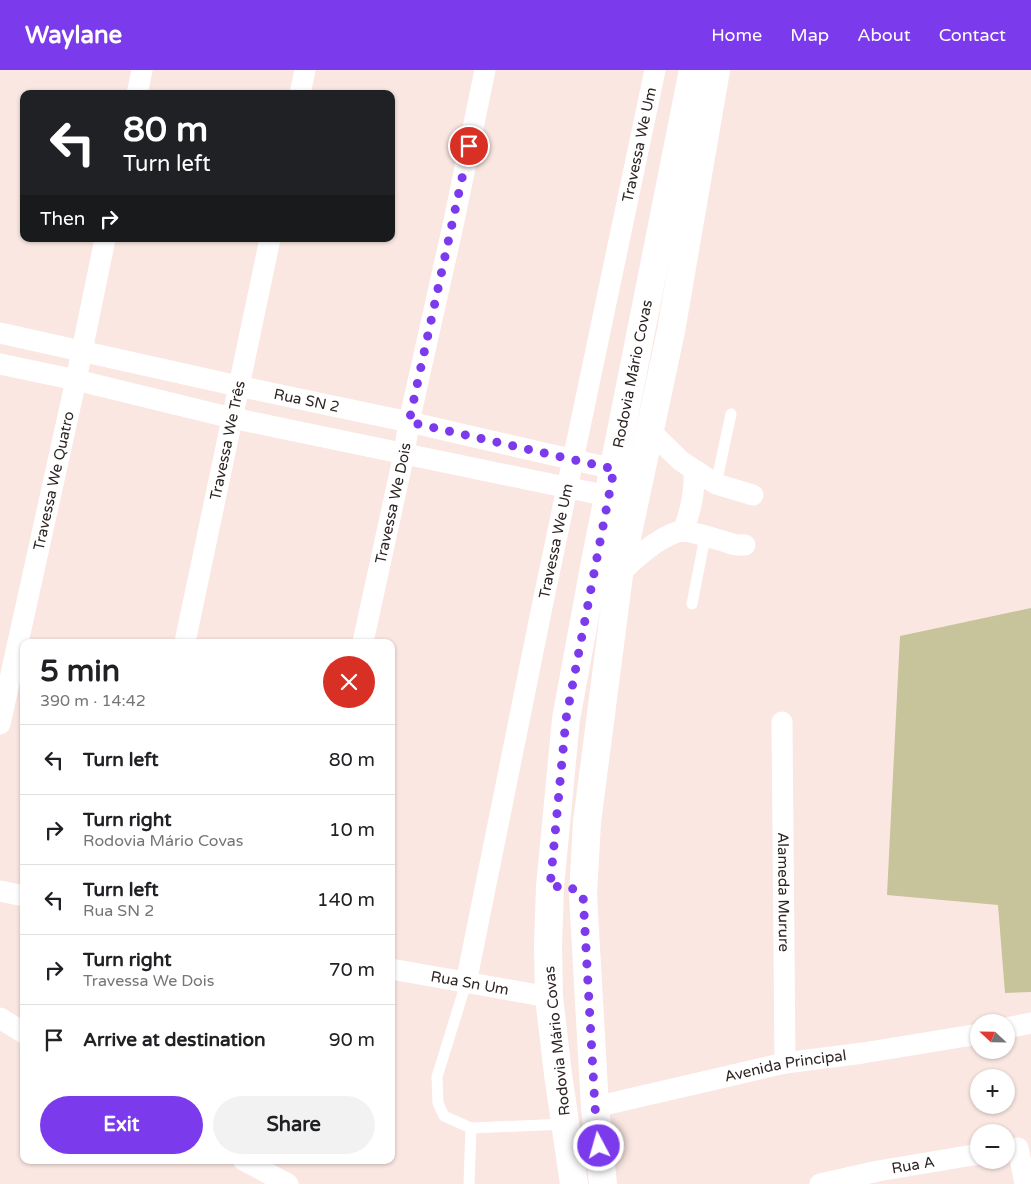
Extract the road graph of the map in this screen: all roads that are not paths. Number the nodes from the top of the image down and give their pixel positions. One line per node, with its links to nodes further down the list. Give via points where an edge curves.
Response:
1 (142, 70): 7 (street)
2 (305, 70): 8 (street)
3 (484, 70): 18 (street, Travessa We Dois)
4 (655, 70): 21 (street, Travessa We Um)
5 (693, 70): 22 (main road, Rodovia Mário Covas)
6 (716, 70): 19 (main road, Rodovia Mário Covas, via 671,330)
7 (138, 90)
8 (301, 90)
9 (104, 242): 12 (street, Travessa We Quatro)
10 (269, 242): 15 (street, Travessa We Três)
11 (0, 333): 12 (street, Rua SN 2)
12 (81, 350): 14 (street, Travessa We Quatro); 15 (street, Rua SN 2)
13 (0, 364): 14 (street)
14 (76, 380): 17 (street); 36 (street, Travessa We Quatro)
15 (238, 386): 17 (street, Travessa We Três); 18 (street, Rua SN 2)
16 (731, 414): 24 (lane)
17 (232, 418): 20 (street); 33 (street, Travessa We Três)
18 (409, 422): 20 (street, Travessa We Dois); 21 (street, Rua SN 2)
19 (649, 430): 23 (street); 31 (main road, Rodovia Mário Covas)
20 (404, 454): 25 (street); 34 (street, Travessa We Dois)
21 (573, 461): 22 (street, Rua SN 2); 25 (street, Travessa We Um)
22 (614, 469): 27 (main road, Rodovia Mário Covas)
23 (694, 470): 24 (street); 28 (street, via 692,502)
24 (716, 484): 26 (street)
25 (568, 488): 27 (street); 42 (street, Travessa We Um)
26 (753, 495)
27 (608, 496): 37 (main road, Rodovia Mário Covas, via 566,719)
28 (683, 531): 29 (street); 31 (street, via 644,551)
29 (705, 537): 30 (street); 32 (lane)
30 (745, 545)
31 (619, 575): 40 (main road, Rodovia Mário Covas, via 587,822)
32 (692, 604)
33 (186, 639)
34 (364, 639)
35 (782, 722): 49 (street, Alameda Murure)
36 (0, 724)
37 (550, 887): 40 (main road, via 568,886); 43 (main road, Rodovia Mário Covas)
38 (0, 890): 39 (street)
39 (20, 895)
40 (583, 895): 50 (main road, Rodovia Mário Covas)
41 (395, 970): 42 (street, Rua Sn Um)
42 (466, 983): 43 (street, Rua Sn Um); 52 (lane, via 437,1077 438,1103 444,1116)
43 (549, 997): 51 (main road, Rodovia Mário Covas)
44 (0, 1018): 47 (street)
45 (1031, 1023): 46 (street)
46 (1015, 1026)
47 (20, 1030)
48 (970, 1035): 49 (street, Avenida Principal)
49 (785, 1063): 50 (street, Avenida Principal)
50 (595, 1107): 59 (main road, Rodovia Mário Covas)
51 (566, 1124): 52 (lane); 58 (main road, Rodovia Mário Covas)
52 (471, 1128): 57 (lane)
53 (1018, 1148): 61 (street)
54 (970, 1156): 60 (street, Rua A)
55 (250, 1164): 56 (street)
56 (288, 1184)
57 (469, 1184)
58 (574, 1184)
59 (603, 1184)
60 (820, 1184)
61 (1025, 1184)

